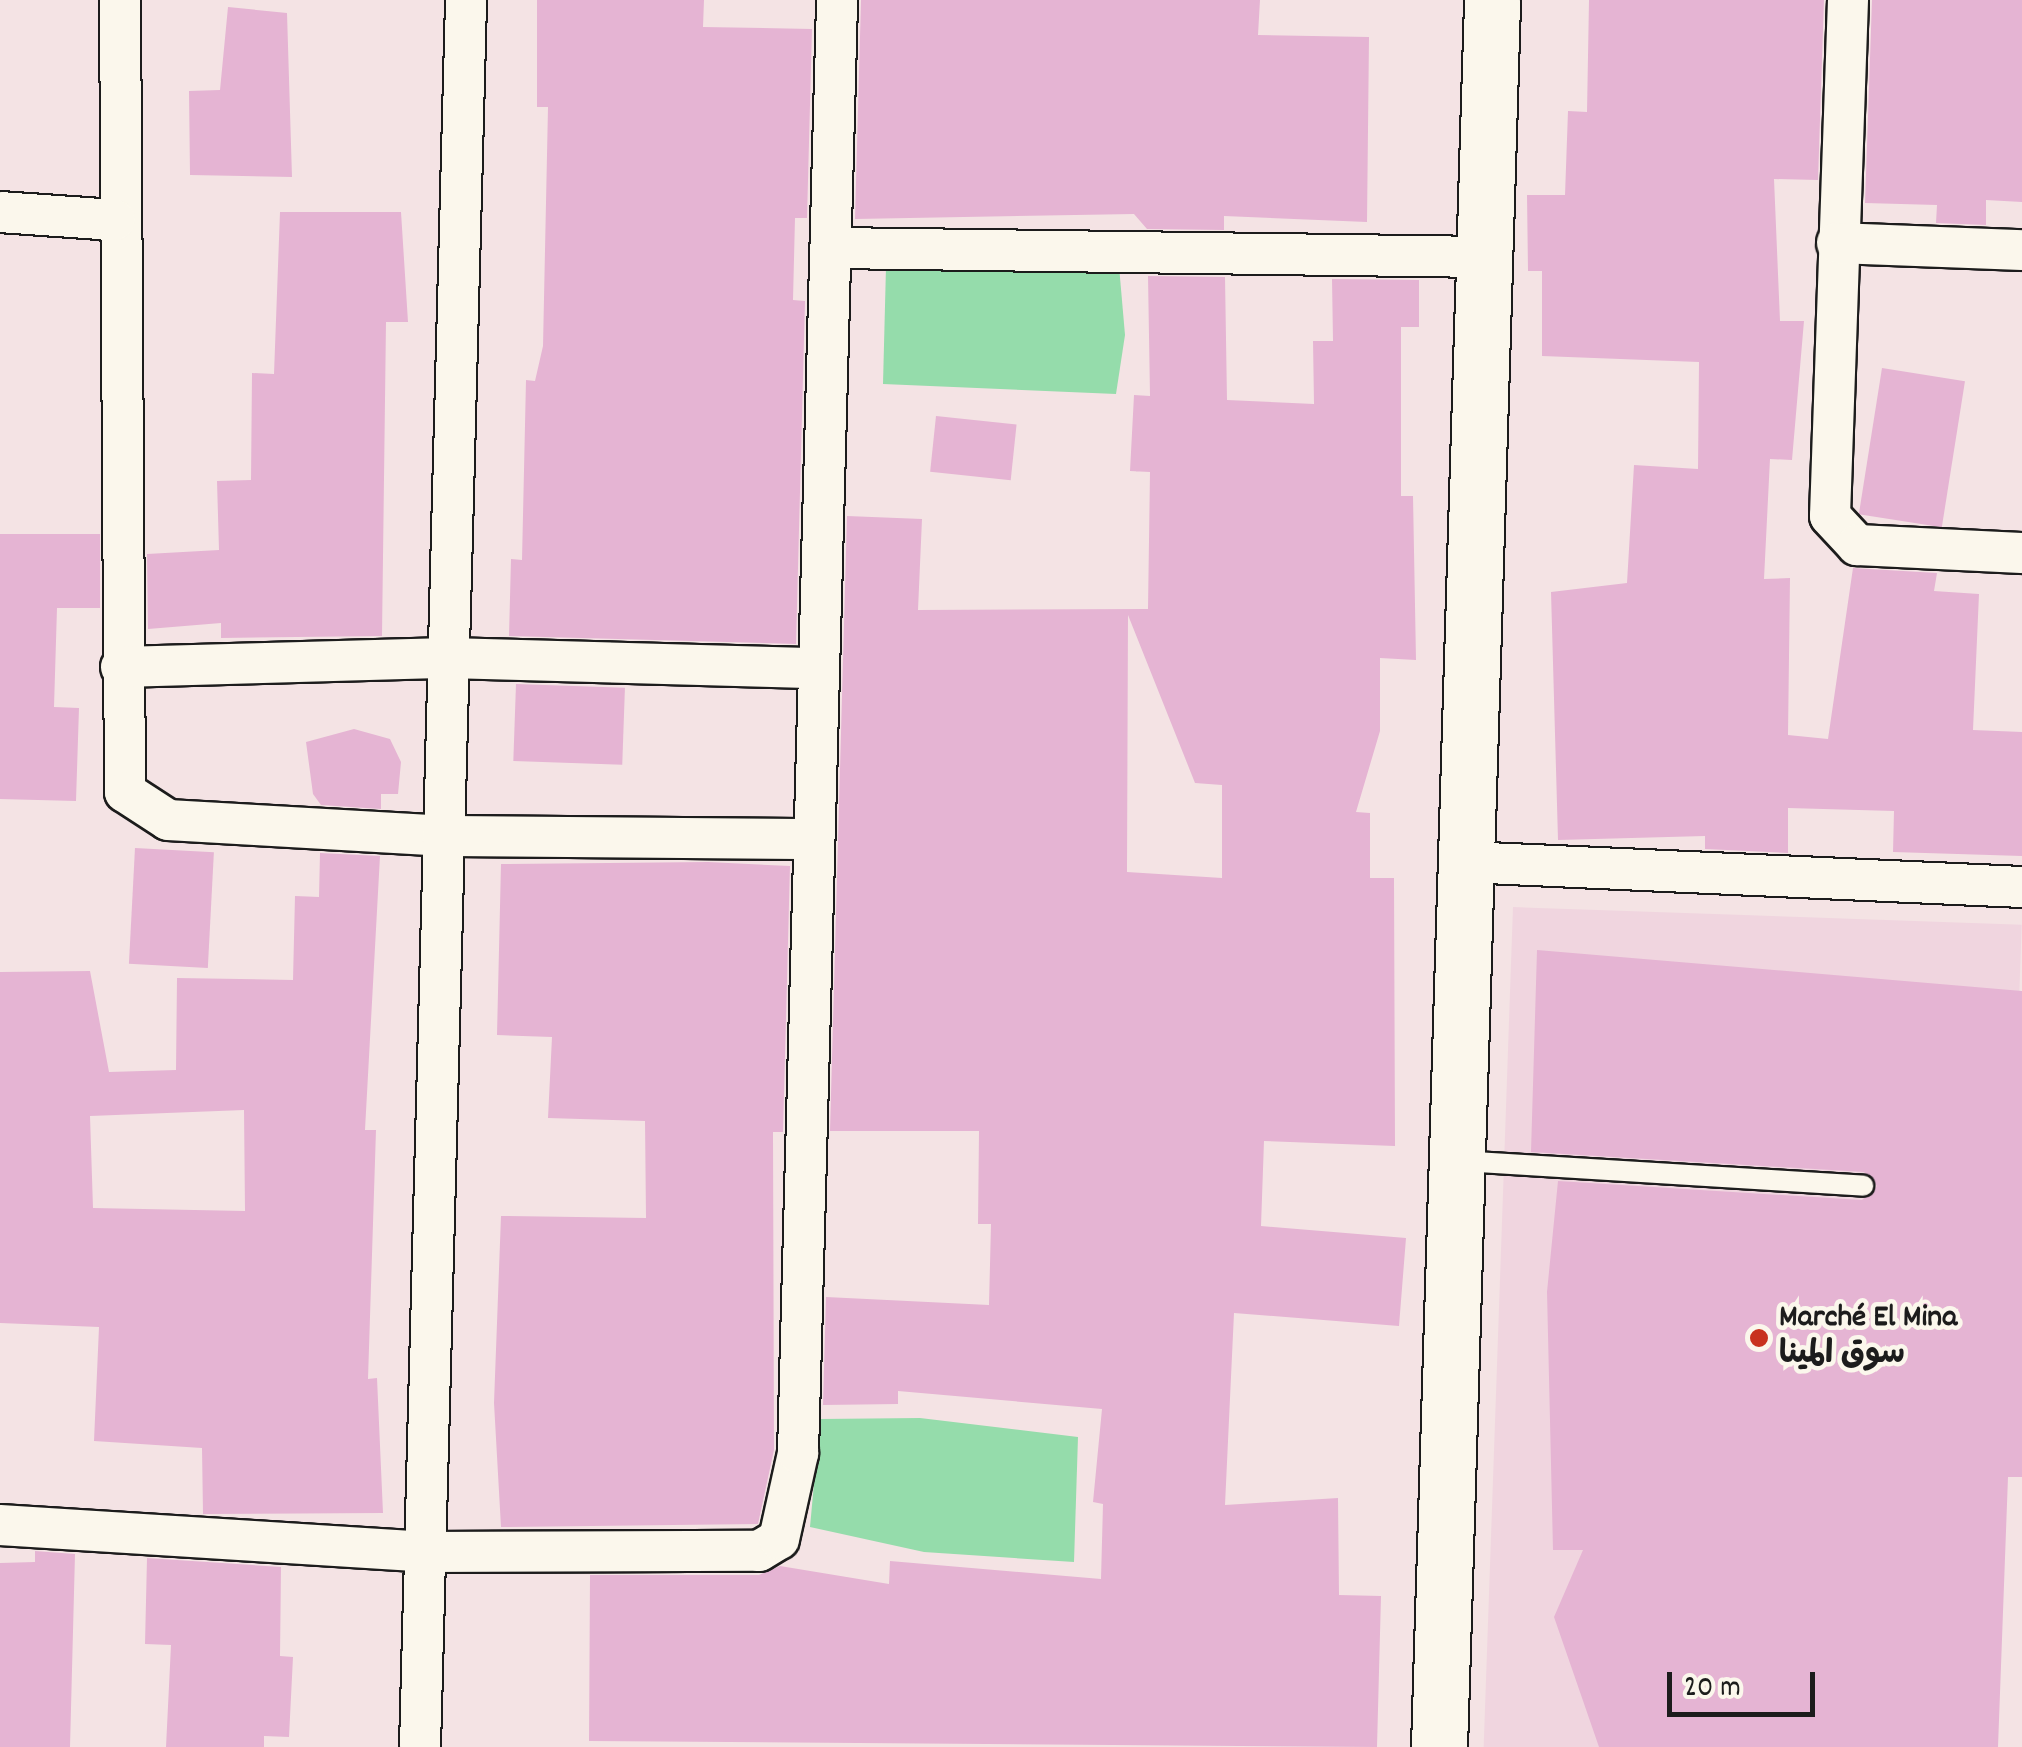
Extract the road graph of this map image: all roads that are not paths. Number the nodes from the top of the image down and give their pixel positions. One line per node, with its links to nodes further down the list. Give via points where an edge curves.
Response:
1 (120, 0): 7 (street)
2 (466, 0): 13 (street)
3 (836, 0): 9 (street)
4 (1492, 0): 11 (street)
5 (1848, 0): 8 (street)
6 (0, 212): 7 (street)
7 (115, 220): 14 (street)
8 (1837, 243): 10 (street); 12 (street, via 1835,532 1858,545)
9 (834, 248): 11 (street); 15 (street)
10 (2022, 250)
11 (1484, 257): 18 (street)
12 (2022, 554)
13 (448, 658): 14 (street); 15 (street); 16 (street)
14 (121, 667): 16 (street, via 125,792 140,809 168,820)
15 (818, 668): 17 (street)
16 (443, 836): 17 (street); 23 (street)
17 (808, 839): 23 (street, via 798,1453 779,1539 758,1551)
18 (1466, 862): 19 (street); 20 (street)
19 (2022, 887)
20 (1457, 1161): 21 (lane); 25 (street)
21 (1862, 1186)
22 (0, 1525): 23 (street)
23 (427, 1552): 24 (street)
24 (420, 1747)
25 (1439, 1747)

